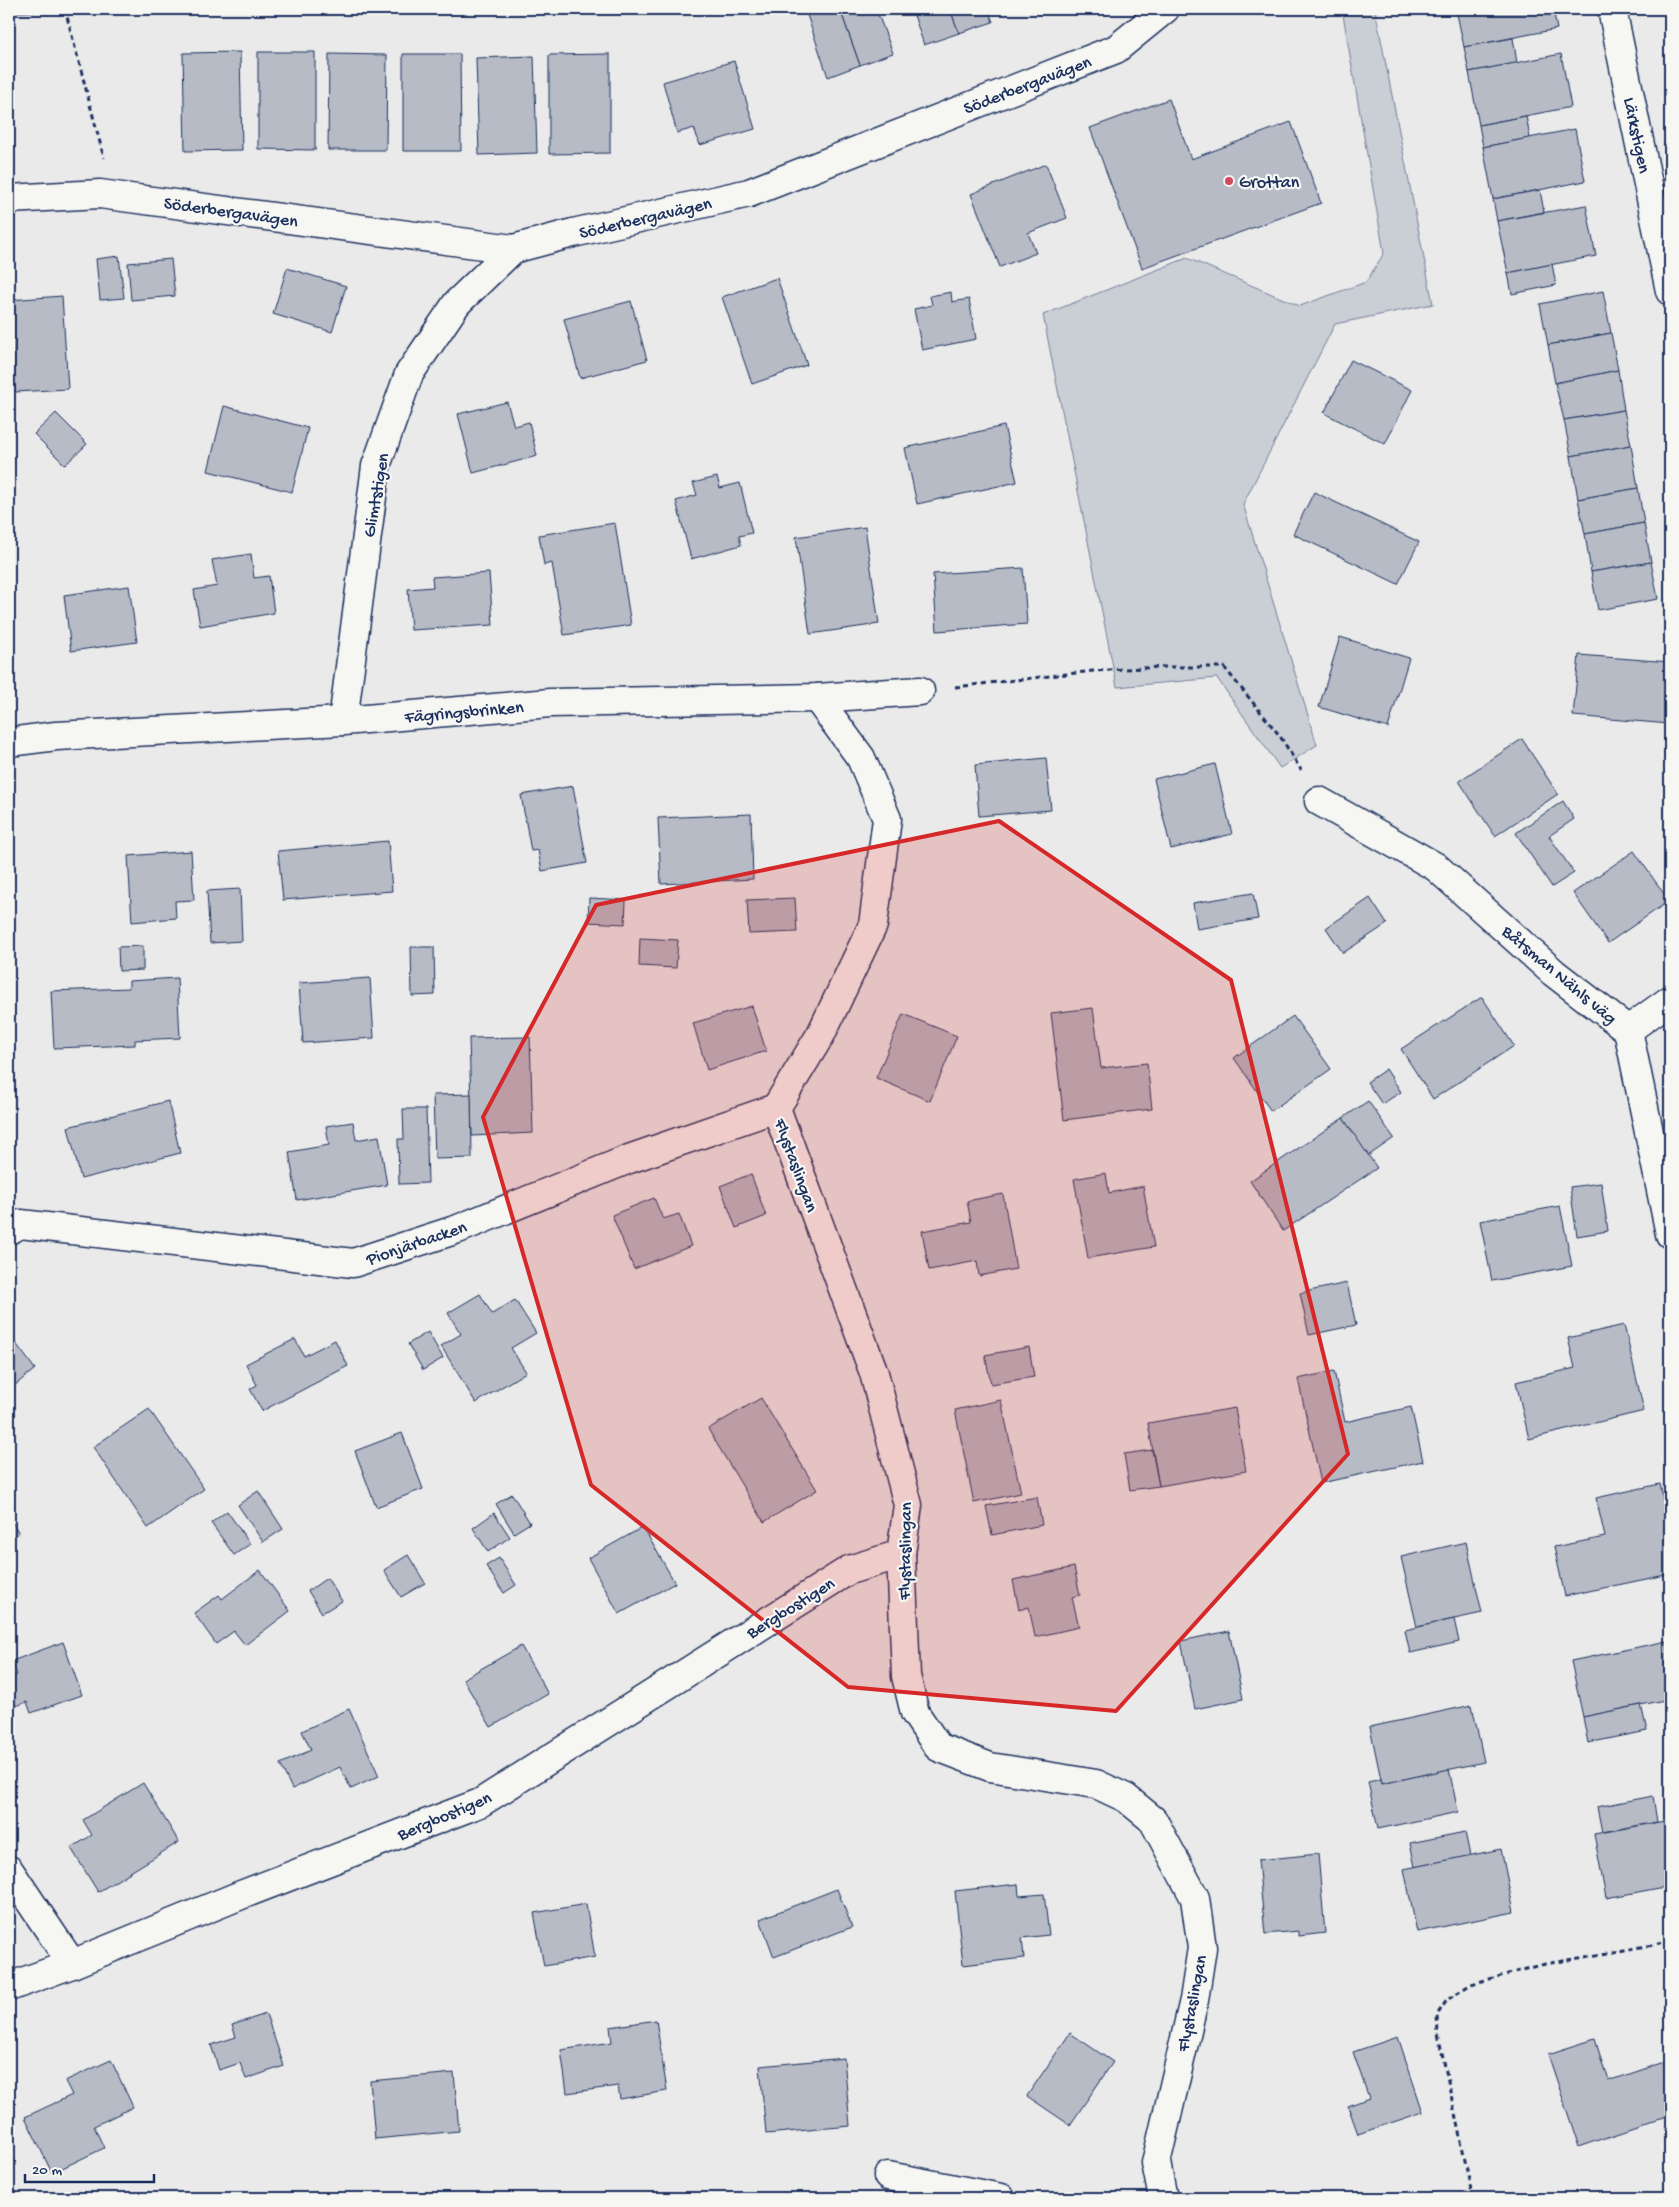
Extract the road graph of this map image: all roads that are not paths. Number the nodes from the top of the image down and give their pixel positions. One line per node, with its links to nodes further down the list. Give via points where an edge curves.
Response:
1 (1165, 9): 4 (street, Söderbergavägen, via 1116,49 749,193)
2 (1612, 9): 5 (street, Lärkstigen)
3 (9, 200): 4 (street, Söderbergavägen, via 100,194)
4 (513, 249): 8 (street, Glimtstigen, via 457,303 409,374 376,466)
5 (1670, 291)
6 (920, 691): 7 (street, Fägringsbrinken)
7 (817, 698): 8 (street, Fägringsbrinken, via 550,703); 13 (street, Flystaslingan, via 861,758 887,819 873,925 821,1034)
8 (343, 722): 9 (street, Fägringsbrinken, via 56,736)
9 (9, 742)
10 (1319, 801): 12 (street, Båtsman Nähls väg, via 1436,867 1554,973)
11 (1670, 1000): 12 (street)
12 (1628, 1030): 15 (street, Båtsman Nähls väg)
13 (776, 1108): 14 (street, Pionjärbacken, via 629,1158 458,1229 353,1263 21,1224); 16 (street, Flystaslingan, via 874,1373 908,1505)
14 (9, 1230)
15 (1670, 1234)
16 (901, 1554): 18 (street, Bergbostigen, via 849,1570 480,1803); 22 (street, Flystaslingan, via 906,1676 915,1713 938,1747 990,1766 1096,1784 1126,1798 1153,1820 1195,1898 1202,1948 1194,2000 1156,2163)
17 (9, 1870): 18 (street)
18 (72, 1964): 19 (street, Bergbostigen)
19 (9, 1988)
20 (888, 2176): 21 (street)
21 (1002, 2198)
22 (1163, 2198)

